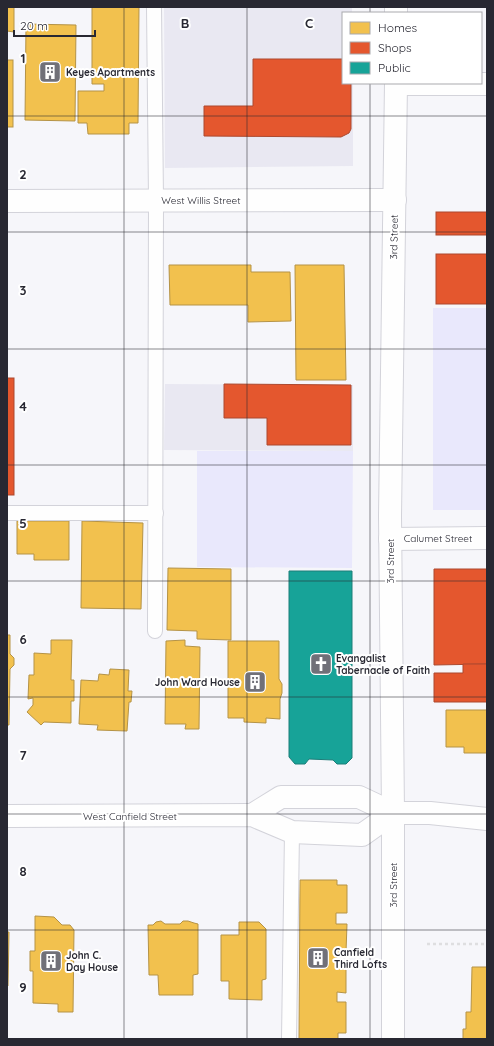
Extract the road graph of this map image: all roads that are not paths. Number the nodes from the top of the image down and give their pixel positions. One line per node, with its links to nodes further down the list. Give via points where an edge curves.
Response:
1 (154, 7): 3 (lane)
2 (396, 84): 4 (street, 3rd Street)
3 (156, 200): 4 (street, West Willis Street); 5 (street, West Willis Street); 7 (lane)
4 (395, 200): 9 (street, 3rd Street)
5 (7, 201)
6 (7, 513): 7 (lane)
7 (156, 513): 10 (lane)
8 (487, 538): 9 (street, Calumet Street)
9 (390, 539): 11 (street, 3rd Street)
10 (155, 631)
11 (393, 812): 12 (street, via 359,797 281,797); 14 (street); 15 (street, West Canfield Street, via 362,835); 17 (street, 3rd Street)
12 (252, 815): 13 (street, West Canfield Street); 15 (street, West Canfield Street)
13 (7, 816)
14 (487, 818)
15 (292, 832): 16 (lane)
16 (289, 1039)
17 (393, 1039)

